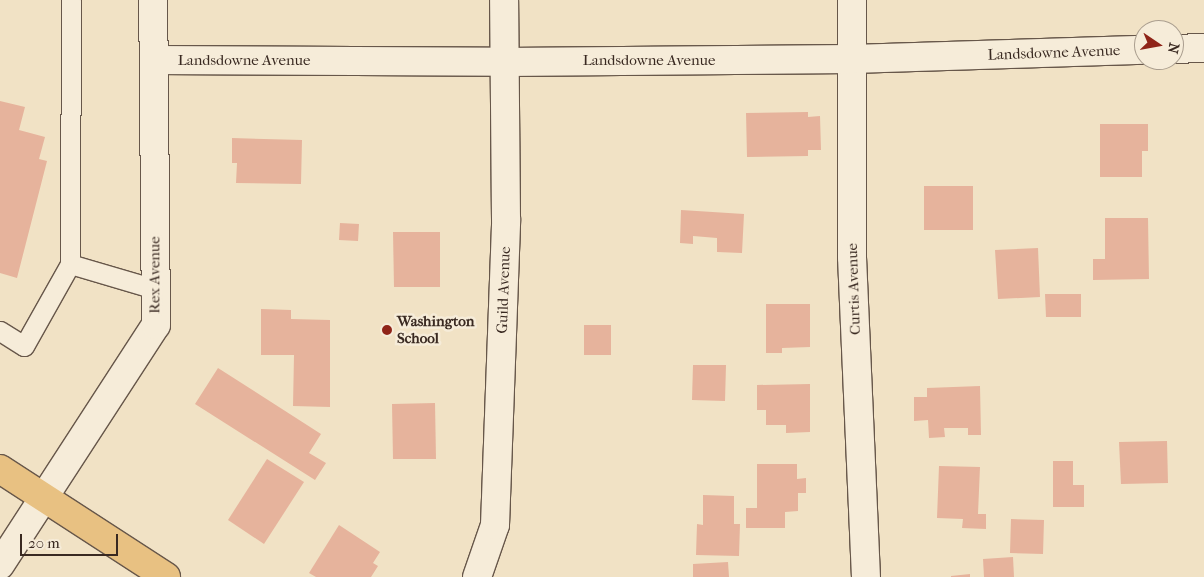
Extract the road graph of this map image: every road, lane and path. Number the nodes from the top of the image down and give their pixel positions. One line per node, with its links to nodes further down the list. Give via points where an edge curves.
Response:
1 (71, 0): 11 (lane)
2 (153, 0): 9 (street, Rex Avenue)
3 (504, 0): 10 (street, Guild Avenue)
4 (852, 0): 8 (street, Curtis Avenue)
5 (1204, 48): 6 (street)
6 (1184, 49)
7 (1134, 50): 8 (street, Landsdowne Avenue)
8 (852, 59): 10 (street, Landsdowne Avenue); 19 (street, Curtis Avenue, via 852,257)
9 (154, 60): 10 (street, Landsdowne Avenue); 12 (street, Rex Avenue)
10 (505, 62): 18 (street, Guild Avenue, via 506,219 495,525)
11 (70, 264): 12 (lane); 13 (lane, via 24,346)
12 (155, 290): 15 (street, Rex Avenue, via 156,325)
13 (0, 331)
14 (0, 469): 15 (main road)
15 (43, 498): 16 (street, Rex Avenue); 17 (main road)
16 (0, 565)
17 (166, 577)
18 (477, 577)
19 (866, 577)

